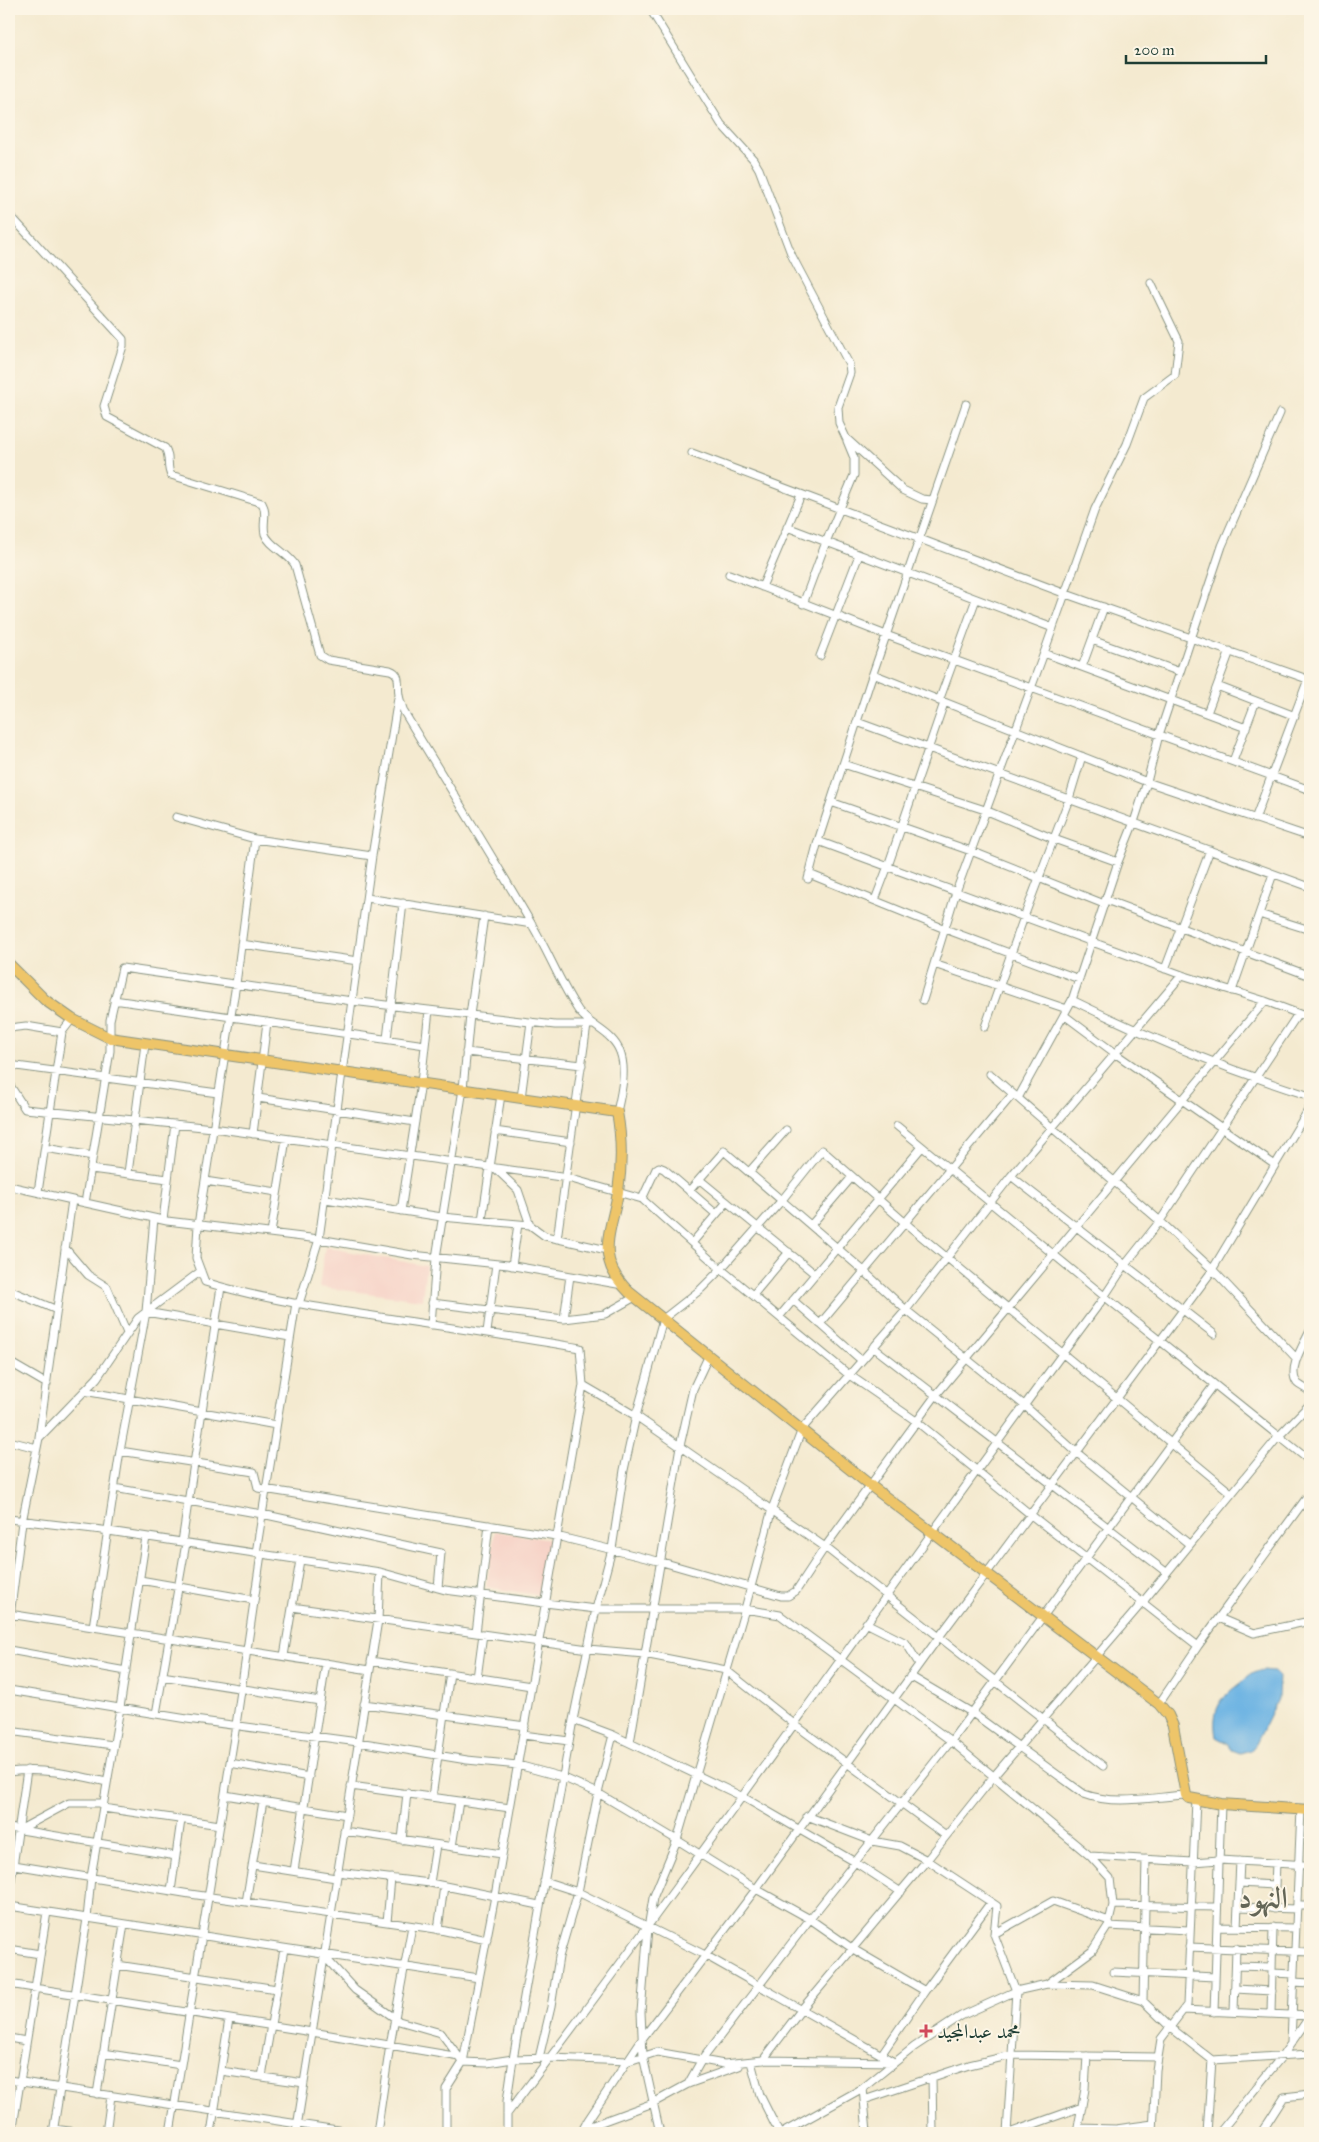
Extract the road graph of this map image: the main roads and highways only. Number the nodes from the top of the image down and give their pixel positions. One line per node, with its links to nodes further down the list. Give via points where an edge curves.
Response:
1 (9, 964): 2 (highway, via 45,1000 72,1019 110,1038 617,1112 622,1150 608,1250 611,1268 622,1285 871,1486 1159,1704 1173,1726 1186,1795 1221,1804)
2 (1305, 1810)

